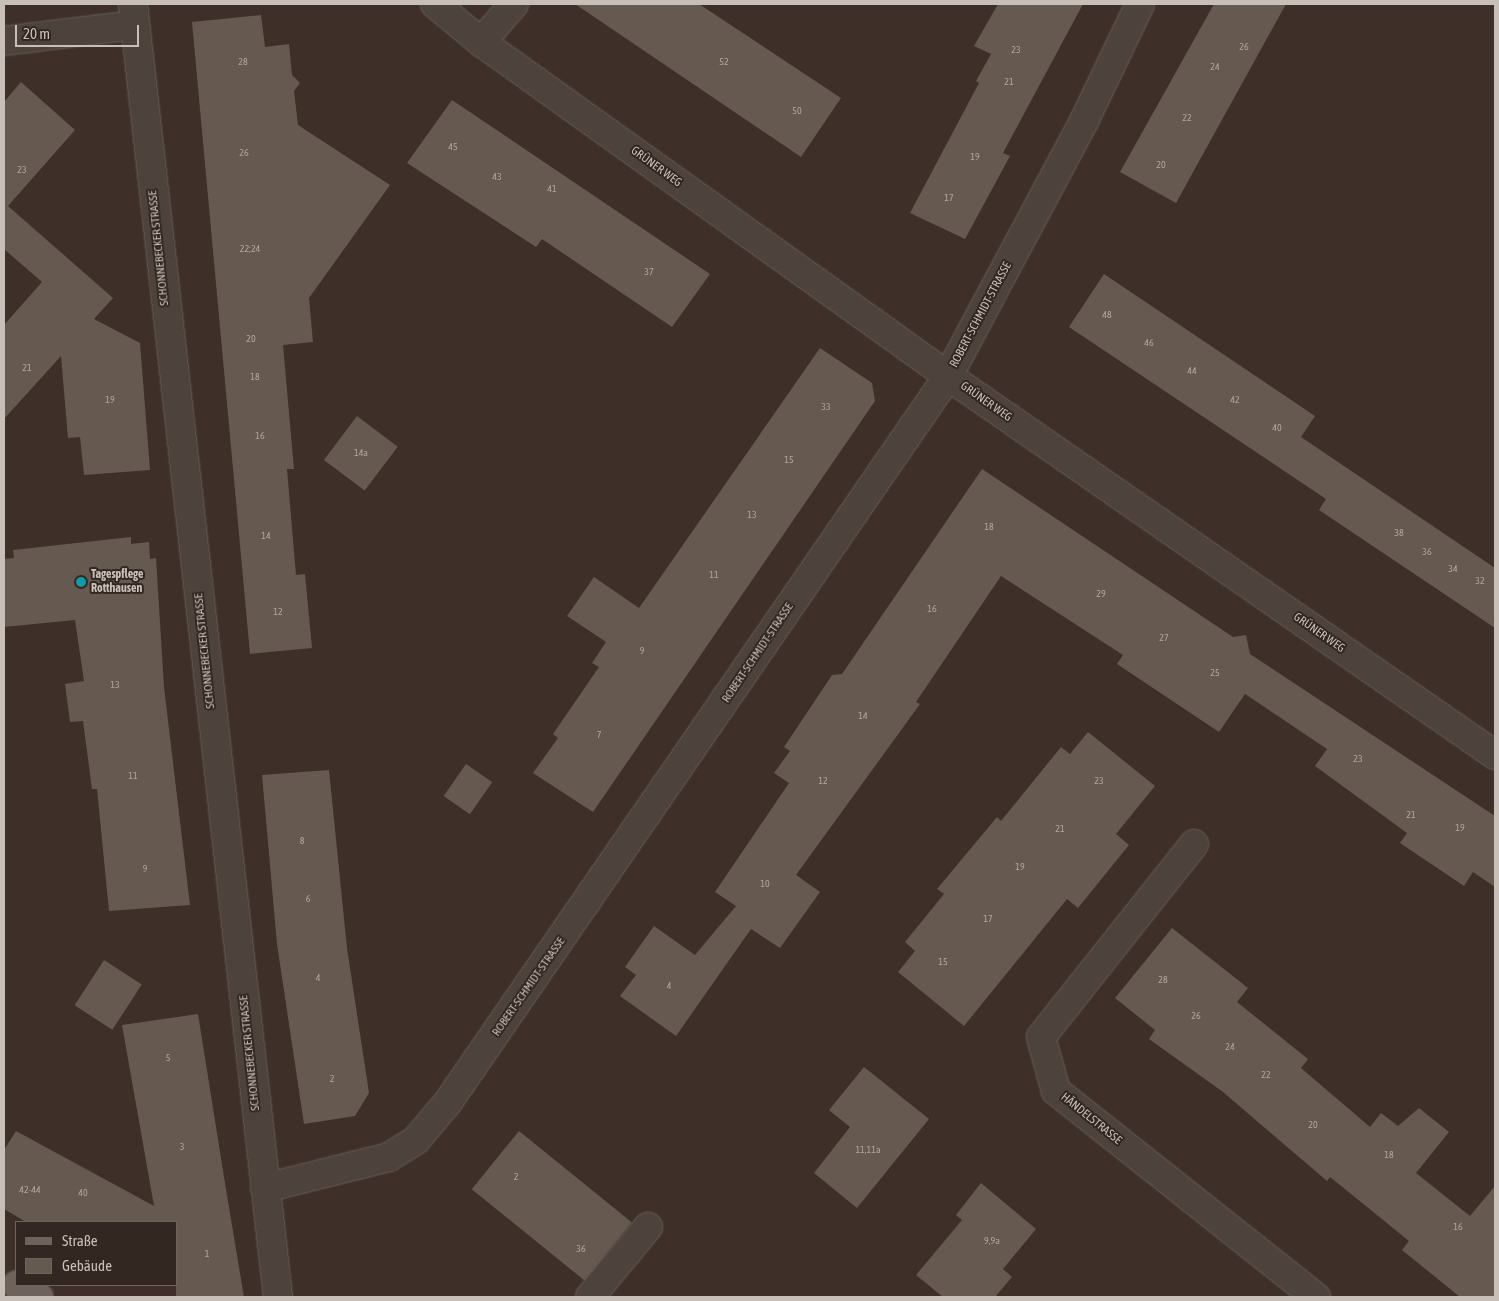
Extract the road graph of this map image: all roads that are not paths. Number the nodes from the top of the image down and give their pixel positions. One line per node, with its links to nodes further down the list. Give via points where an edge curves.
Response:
1 (435, 4): 6 (street, GRÜNER WEG)
2 (514, 4): 6 (street)
3 (1140, 4): 7 (street, ROBERT-SCHMIDT-STRASSE, via 1085,119)
4 (134, 14): 5 (street); 10 (street, SCHONNEBECKER STRASSE)
5 (4, 41)
6 (481, 42): 7 (street, GRÜNER WEG)
7 (948, 376): 8 (street, GRÜNER WEG); 10 (street, ROBERT-SCHMIDT-STRASSE, via 556,949 427,1128 416,1140 373,1163)
8 (1495, 755)
9 (1194, 844): 18 (street, HÄNDELSTRASSE, via 1041,1038 1056,1091)
10 (265, 1188): 16 (street, SCHONNEBECKER STRASSE)
11 (648, 1227): 17 (street)
12 (4, 1277): 13 (main road)
13 (15, 1284)
14 (19, 1286): 15 (main road)
15 (39, 1297)
16 (278, 1297)
17 (590, 1297)
18 (1316, 1297)

